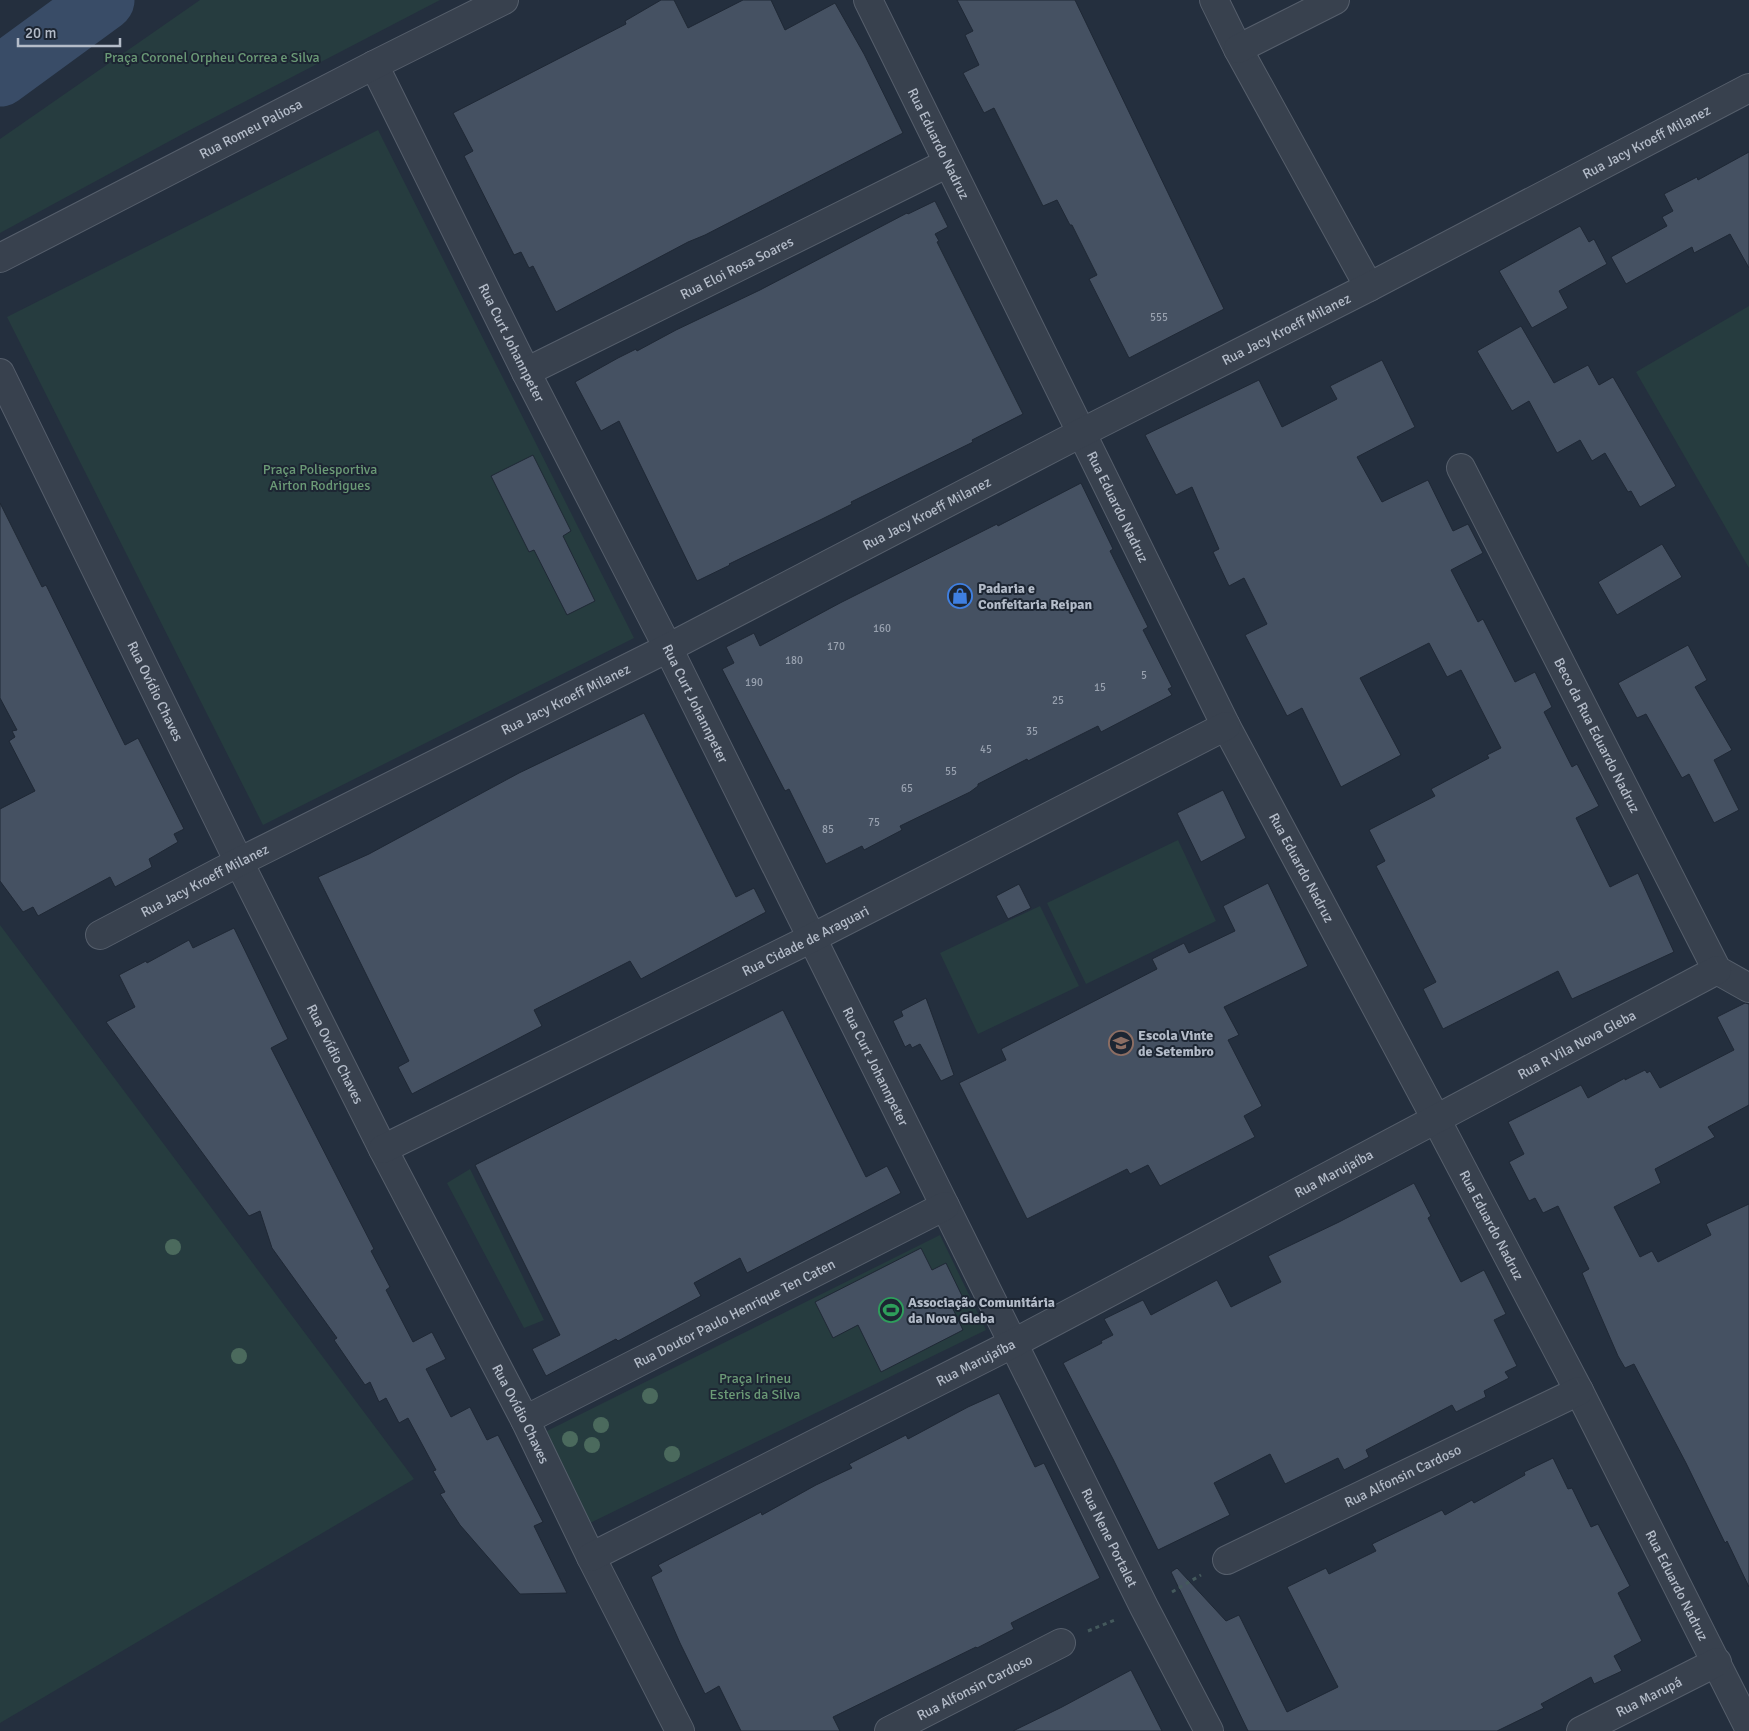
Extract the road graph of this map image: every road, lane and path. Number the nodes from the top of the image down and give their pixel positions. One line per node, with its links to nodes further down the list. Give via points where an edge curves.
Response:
1 (504, 0): 6 (street, Rua Romeu Paliosa)
2 (868, 0): 8 (street, Rua Eduardo Nadruz)
3 (1214, 0): 5 (street)
4 (1335, 0): 5 (street)
5 (1238, 49): 10 (street)
6 (374, 65): 9 (street, Rua Romeu Paliosa); 11 (street, Rua Curt Johannpeter)
7 (1749, 88): 10 (street, Rua Jacy Kroeff Milanez)
8 (948, 163): 11 (street, Rua Eloi Rosa Soares); 13 (street, Rua Eduardo Nadruz)
9 (0, 258)
10 (1370, 287): 13 (street, Rua Jacy Kroeff Milanez)
11 (526, 372): 15 (street, Rua Curt Johannpeter)
12 (0, 373): 17 (street, Rua Ovídio Chaves)
13 (1081, 433): 15 (street, Rua Jacy Kroeff Milanez); 16 (street, Rua Eduardo Nadruz)
14 (1461, 468): 20 (street, Beco da Rua Eduardo Nadruz)
15 (668, 648): 17 (street, Rua Jacy Kroeff Milanez); 19 (street, Rua Curt Johannpeter)
16 (1226, 726): 19 (street, Rua Cidade de Araguari); 22 (street, Rua Eduardo Nadruz)
17 (239, 862): 18 (street, Rua Jacy Kroeff Milanez); 23 (street, Rua Ovídio Chaves)
18 (100, 935)
19 (812, 938): 23 (street, Rua Cidade de Araguari); 24 (street, Rua Curt Johannpeter)
20 (1717, 970): 21 (street); 22 (street, Rua R Vila Nova Gleba)
21 (1749, 988)
22 (1436, 1119): 25 (street, Rua Marujaíba); 26 (street, Rua Eduardo Nadruz)
23 (383, 1149): 27 (street, Rua Ovídio Chaves)
24 (945, 1206): 25 (street, Rua Curt Johannpeter); 27 (street, Rua Doutor Paulo Henrique Ten Caten)
25 (1012, 1344): 28 (street, Rua Marujaíba); 35 (street, Rua Nene Portalet)
26 (1579, 1391): 29 (street, Rua Alfonsin Cardoso); 31 (street, Rua Eduardo Nadruz)
27 (525, 1420): 28 (street, Rua Ovídio Chaves)
28 (591, 1557): 33 (street, Rua Ovídio Chaves)
29 (1228, 1560)
30 (1061, 1643): 34 (street, Rua Alfonsin Cardoso)
31 (1717, 1662): 32 (street, Rua Eduardo Nadruz); 36 (street, Rua Marupá)
32 (1749, 1728)
33 (680, 1731)
34 (889, 1731)
35 (1209, 1731)
36 (1581, 1731)

